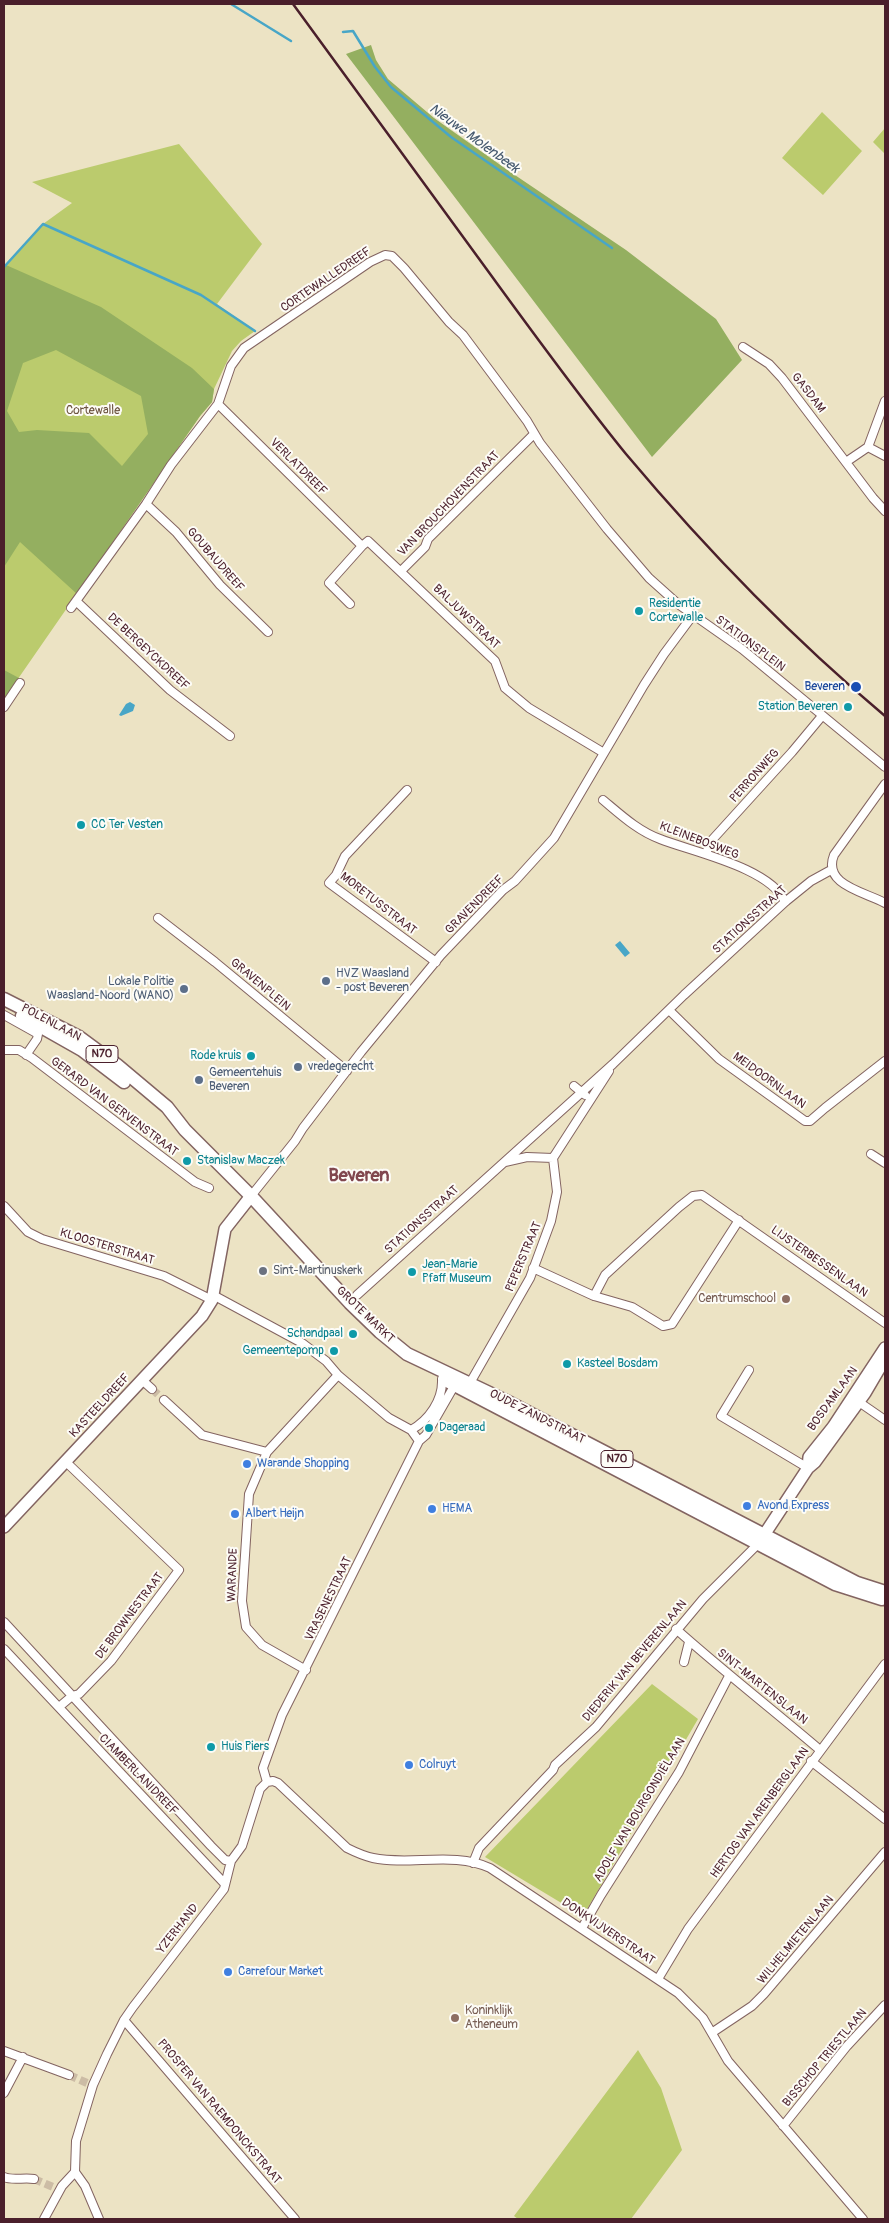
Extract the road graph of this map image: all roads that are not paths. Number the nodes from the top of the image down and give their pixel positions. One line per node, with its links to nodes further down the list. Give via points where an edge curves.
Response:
1 (743, 347): 7 (street, GASDAM, via 769,364)
2 (885, 401): 5 (street)
3 (218, 404): 4 (street, CORTEWALLEDREEF, via 231,366 244,348 385,255 392,256 404,268 463,334); 8 (street, CORTEWALLEDREEF); 10 (street, VERLATDREEF)
4 (534, 434): 11 (street, VAN BROUCHOVENSTRAAT, via 428,539 425,548); 15 (street, CORTEWALLEDREEF, via 649,578)
5 (868, 446): 6 (street); 7 (street)
6 (885, 456)
7 (846, 462): 9 (street, GASDAM)
8 (146, 504): 12 (street, CORTEWALLEDREEF); 16 (street, GOUBAUDREEF)
9 (885, 511)
10 (362, 546): 11 (street, VERLATDREEF, via 368,540); 13 (street, via 329,583)
11 (402, 570): 21 (street, BALJUWSTRAAT, via 495,661 505,688 529,708)
12 (76, 601): 14 (street, CORTEWALLEDREEF); 20 (street, DE BERGEYCKDREEF, via 170,690)
13 (350, 604)
14 (71, 608)
15 (693, 615): 19 (street, STATIONSPLEIN, via 742,649); 21 (street, GRAVENDREEF, via 664,654)
16 (268, 632)
17 (20, 683): 18 (street)
18 (4, 707)
19 (822, 716): 22 (street, STATIONSPLEIN); 26 (street, PERRONWEG, via 712,840)
20 (230, 736)
21 (604, 753): 31 (street, GRAVENDREEF, via 554,838)
22 (885, 767)
23 (885, 784): 27 (street, via 834,855)
24 (407, 790): 31 (street, MORETUSSTRAAT, via 345,856 329,883)
25 (603, 800): 26 (street, KLEINEBOSWEG, via 649,834)
26 (706, 853): 28 (street, KLEINEBOSWEG, via 770,883)
27 (831, 870): 28 (street, STATIONSSTRAAT); 29 (street, via 837,880)
28 (785, 902): 34 (street, STATIONSSTRAAT)
29 (885, 903)
30 (158, 918): 40 (street, GRAVENPLEIN)
31 (436, 962): 40 (street, GRAVENDREEF)
32 (4, 999): 44 (main road, POLENLAAN / N70, via 79,1037 117,1064 167,1107)
33 (4, 1007): 44 (main road, POLENLAAN / N70, via 82,1050)
34 (669, 1010): 38 (street, MEIDOORNLAAN, via 719,1059 805,1121 814,1119); 39 (street, STATIONSSTRAAT)
35 (4, 1015): 37 (street, POLENLAAN, via 38,1034)
36 (4, 1050): 37 (street, GERARD VAN GERVENSTRAAT, via 13,1049)
37 (26, 1055): 49 (street, GERARD VAN GERVENSTRAAT, via 195,1182)
38 (885, 1061)
39 (613, 1064): 42 (street, STATIONSSTRAAT); 43 (street, STATIONSSTRAAT)
40 (346, 1071): 50 (street, GRAVENDREEF)
41 (574, 1086): 42 (street)
42 (581, 1092): 43 (street); 47 (street, STATIONSSTRAAT)
43 (590, 1100): 46 (street, STATIONSSTRAAT)
44 (185, 1130): 50 (main road, POLENLAAN / N70)
45 (871, 1154): 48 (street)
46 (553, 1158): 47 (street, via 527,1157); 53 (street, PEPERSTRAAT, via 556,1208)
47 (503, 1162): 54 (street, STATIONSSTRAAT)
48 (885, 1163)
49 (209, 1188)
50 (251, 1196): 56 (street, via 225,1229); 59 (main road, GROTE MARKT / N70, via 380,1332)
51 (4, 1206): 56 (street, KLOOSTERSTRAAT, via 28,1232 42,1239 164,1276)
52 (739, 1220): 55 (street, LIJSTERBESSENLAAN, via 712,1200 702,1195 693,1196 605,1275); 55 (street, via 672,1324 663,1326 632,1307); 57 (street, LIJSTERBESSENLAAN)
53 (533, 1268): 55 (street); 65 (street, PEPERSTRAAT, via 508,1319)
54 (357, 1296)
55 (594, 1296)
56 (212, 1298): 62 (street, via 302,1343); 64 (street, KASTEELDREEF, via 194,1325)
57 (885, 1323)
58 (885, 1348): 67 (street, BOSDAMLAAN)
59 (415, 1358): 63 (main road, GROTE MARKT / N70); 65 (main road, GROTE MARKT / N70)
60 (885, 1359): 67 (street, BOSDAMLAAN)
61 (749, 1370): 74 (street, via 721,1416)
62 (338, 1375): 70 (street, via 389,1418); 72 (street, WARANDE)
63 (442, 1379): 65 (main road, GROTE MARKT / N70); 70 (street, via 440,1397 427,1418)
64 (142, 1380): 66 (street); 73 (street, KASTEELDREEF)
65 (462, 1385): 71 (street); 76 (main road, OUDE ZANDSTRAAT / N70)
66 (152, 1389)
67 (855, 1399): 69 (street); 74 (street, BOSDAMLAAN, via 820,1456)
68 (164, 1400): 72 (street, via 202,1435)
69 (885, 1420)
70 (411, 1430): 71 (street)
71 (419, 1441): 85 (street, VRASENESTRAAT)
72 (267, 1452): 85 (street, WARANDE, via 249,1494 242,1601 246,1628 262,1644)
73 (66, 1462): 75 (street, KASTEELDREEF); 87 (street, DE BROWNESTRAAT, via 179,1570 111,1661 79,1694)
74 (808, 1468): 76 (street, BOSDAMLAAN)
75 (4, 1527)
76 (762, 1539): 77 (main road, OUDE ZANDSTRAAT / N70, via 857,1583); 78 (main road, OUDE ZANDSTRAAT / N70, via 835,1584); 80 (street, DIEDERIK VAN BEVERENLAAN)
77 (885, 1592)
78 (885, 1600)
79 (4, 1622): 87 (street, CIAMBERLANIDREEF)
80 (676, 1630): 81 (street, SINT-MARTENSLAAN); 97 (street, DIEDERIK VAN BEVERENLAAN, via 596,1727 555,1765 479,1848)
81 (690, 1642): 83 (street); 86 (street, SINT-MARTENSLAAN)
82 (4, 1649): 88 (street, CIAMBERLANIDREEF)
83 (684, 1662)
84 (885, 1664): 89 (street, HERTOG VAN ARENBERGLAAN)
85 (306, 1670): 91 (street, VRASENESTRAAT, via 282,1715 268,1752 263,1768)
86 (729, 1676): 89 (street, SINT-MARTENSLAAN); 99 (street, ADOLF VAN BOURGONDIËLAAN, via 679,1772)
87 (72, 1696): 88 (street); 93 (street, CIAMBERLANIDREEF)
88 (59, 1707): 95 (street, CIAMBERLANIDREEF)
89 (820, 1750): 90 (street, HERTOG VAN ARENBERGLAAN)
90 (811, 1762): 92 (street); 100 (street, HERTOG VAN ARENBERGLAAN, via 688,1929)
91 (267, 1782): 96 (street, YZERHAND, via 260,1789 240,1852); 97 (street, DONKVIJVERSTRAAT, via 278,1783 347,1848 360,1854 391,1861)
92 (885, 1819)
93 (211, 1846): 95 (street, via 210,1855); 96 (street, CIAMBERLANIDREEF, via 225,1860)
94 (885, 1852): 103 (street, WILHELMIETENLAAN, via 764,1994)
95 (201, 1858): 98 (street, CIAMBERLANIDREEF)
96 (231, 1861): 98 (street, YZERHAND)
97 (473, 1864): 99 (street, DONKVIJVERSTRAAT, via 506,1877)
98 (224, 1883): 102 (street, YZERHAND, via 224,1889)
99 (582, 1928): 100 (street, DONKVIJVERSTRAAT)
100 (658, 1980): 103 (street, DONKVIJVERSTRAAT, via 692,2005)
101 (883, 2011): 108 (street, BISSCHOP TRIESTLAAN, via 847,2046)
102 (124, 2020): 109 (street, YZERHAND, via 90,2084 76,2141); 114 (street, PROSPER VAN RAEMDONCKSTRAAT)
103 (714, 2032): 108 (street, DONKVIJVERSTRAAT, via 728,2061)
104 (4, 2050): 105 (street)
105 (23, 2057): 106 (street); 107 (street)
106 (69, 2075)
107 (4, 2093)
108 (783, 2126): 115 (street, DONKVIJVERSTRAAT)
109 (75, 2172): 112 (street, via 56,2188); 113 (street, via 86,2186)
110 (4, 2177): 111 (street, via 10,2180)
111 (34, 2179)
112 (44, 2219)
113 (99, 2219)
114 (295, 2219)
115 (863, 2219)

